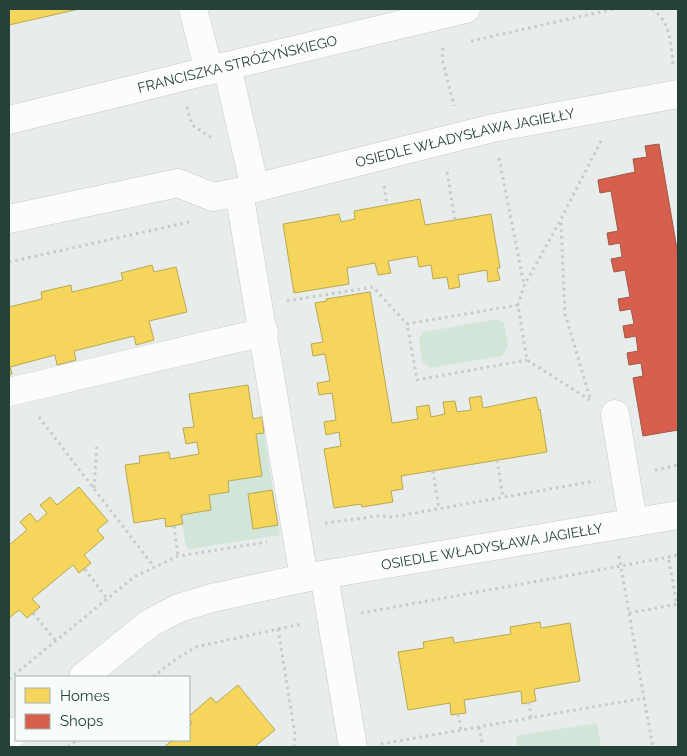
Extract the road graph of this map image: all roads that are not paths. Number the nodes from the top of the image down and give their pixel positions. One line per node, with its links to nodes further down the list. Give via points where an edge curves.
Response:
1 (193, 9): 3 (street)
2 (466, 9): 3 (street, FRANCISZKA STRÓŻYŃSKIEGO)
3 (218, 68): 5 (street, FRANCISZKA STRÓŻYŃSKIEGO); 6 (street)
4 (677, 94): 6 (street, OSIEDLE WŁADYSŁAWA JAGIEŁŁY, via 494,128)
5 (9, 120)
6 (247, 190): 7 (street, OSIEDLE WŁADYSŁAWA JAGIEŁŁY, via 213,197 178,183); 8 (street)
7 (9, 219)
8 (264, 332): 9 (street); 13 (street)
9 (14, 391)
10 (615, 414): 12 (street, via 625,475)
11 (678, 515): 12 (street, OSIEDLE WŁADYSŁAWA JAGIEŁŁY)
12 (624, 524): 13 (street, OSIEDLE WŁADYSŁAWA JAGIEŁŁY)
13 (314, 577): 14 (street, OSIEDLE WŁADYSŁAWA JAGIEŁŁY, via 179,608 150,622); 15 (street)
14 (84, 676)
15 (365, 746)

